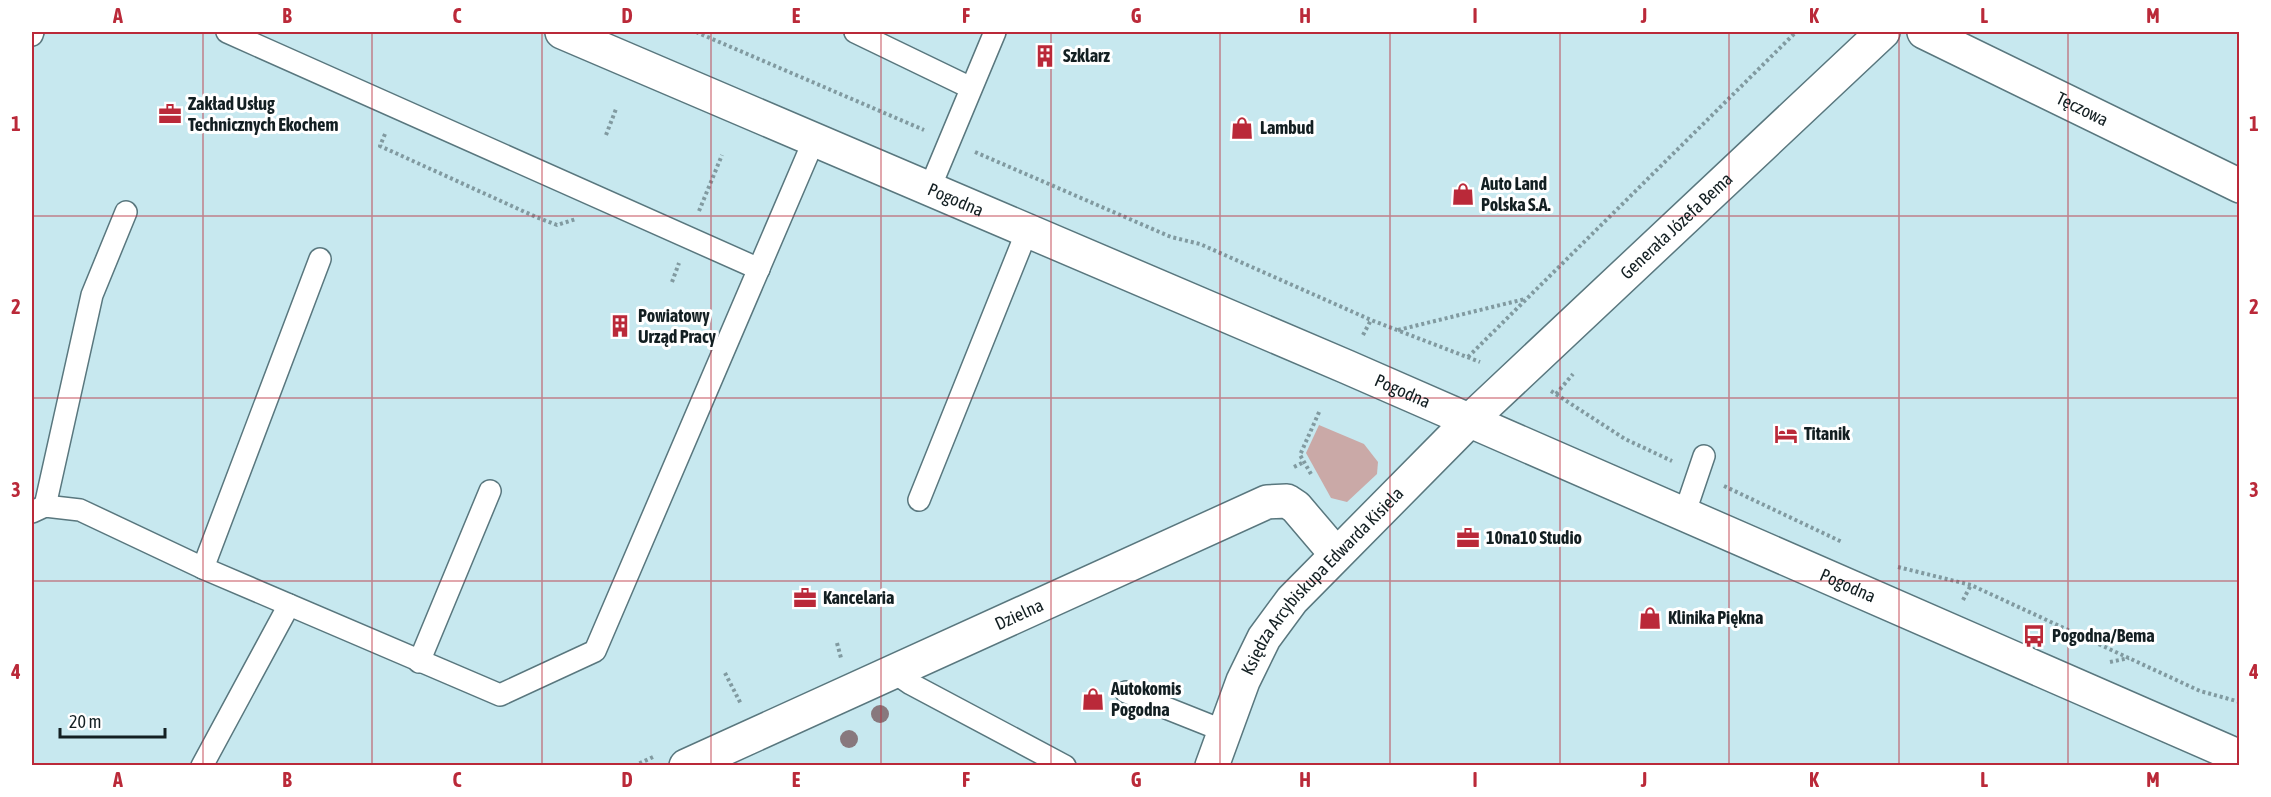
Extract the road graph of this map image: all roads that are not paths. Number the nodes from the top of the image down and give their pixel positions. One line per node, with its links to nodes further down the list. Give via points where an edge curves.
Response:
1 (227, 32): 14 (lane)
2 (562, 32): 8 (street, Pogodna)
3 (855, 32): 7 (lane)
4 (995, 32): 7 (lane)
5 (1883, 32): 15 (street, Generała Józefa Bema)
6 (1924, 32): 9 (street, Tęczowa)
7 (971, 88): 10 (lane)
8 (814, 140): 10 (street, Pogodna); 14 (lane)
9 (2240, 186)
10 (928, 190): 12 (street, Pogodna)
11 (126, 212): 19 (lane, via 93,295)
12 (1028, 231): 15 (street, Pogodna); 18 (lane)
13 (320, 259): 22 (lane)
14 (759, 269): 24 (lane, via 595,651 500,695)
15 (1469, 421): 20 (street, Pogodna); 21 (street, Księdza Arcybiskupa Edwarda Kisiela)
16 (1704, 456): 20 (lane)
17 (490, 491): 24 (lane)
18 (918, 500)
19 (38, 509): 22 (lane, via 80,510)
20 (1684, 515): 28 (street, Pogodna)
21 (1336, 554): 25 (street, Dzielna, via 1296,507 1287,501 1267,502); 27 (street, Księdza Arcybiskupa Edwarda Kisiela, via 1292,600 1264,638)
22 (203, 568): 23 (lane)
23 (289, 604): 24 (lane); 29 (lane)
24 (419, 662)
25 (892, 671): 30 (street, Dzielna); 31 (lane)
26 (1126, 692): 27 (lane)
27 (1224, 731): 32 (street, Księdza Arcybiskupa Edwarda Kisiela)
28 (2240, 756)
29 (202, 765)
30 (686, 765)
31 (1065, 765)
32 (1212, 765)

